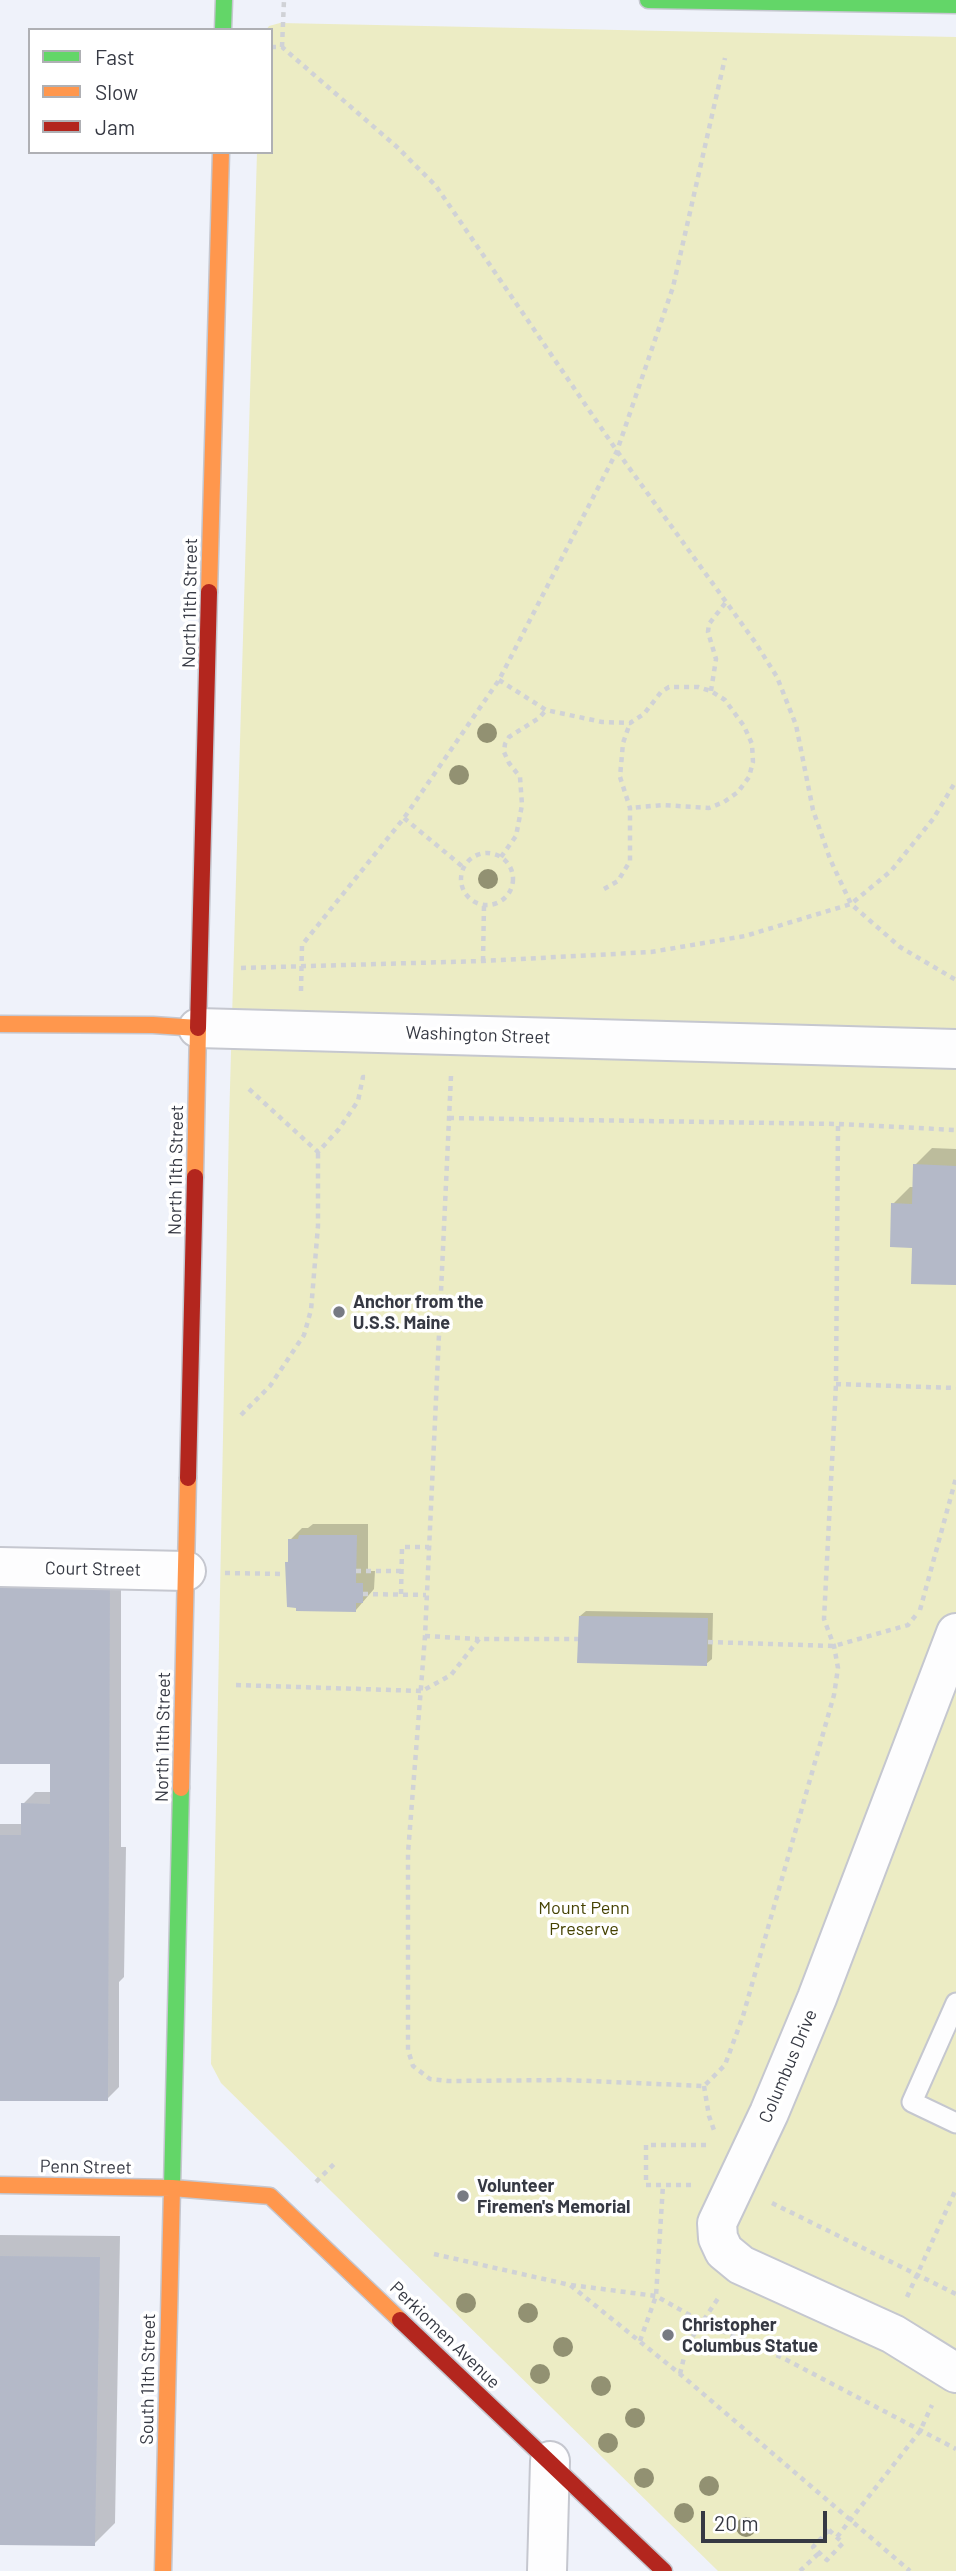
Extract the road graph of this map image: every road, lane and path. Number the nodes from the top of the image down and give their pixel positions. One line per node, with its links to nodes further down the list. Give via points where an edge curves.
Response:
1 (224, 0): 7 (main road)
2 (284, 0): 9 (path)
3 (648, 0): 4 (main road)
4 (745, 1): 5 (main road)
5 (836, 1): 6 (main road)
6 (956, 5)
7 (223, 28)
8 (273, 47): 9 (path)
9 (282, 47): 12 (path, via 436,186)
10 (725, 58): 12 (path, via 673,287)
11 (220, 154): 27 (main road, North 11th Street)
12 (617, 451): 13 (path); 14 (path)
13 (726, 602): 15 (path, via 709,624 716,659); 24 (path, via 778,677 796,725 813,810)
14 (499, 680): 16 (path); 20 (path)
15 (711, 691): 17 (path, via 669,687); 19 (path, via 725,700 752,744 749,777 738,792 709,807)
16 (546, 710): 17 (path); 21 (path, via 505,744 504,752 520,777 522,805 516,836)
17 (630, 723): 19 (path, via 620,777)
18 (956, 781): 24 (path, via 891,872)
19 (630, 808): 23 (path, via 630,861 618,881)
20 (404, 818): 22 (path); 28 (path, via 302,945)
21 (500, 857): 22 (path, via 484,853); 25 (path, via 511,871 511,888 500,901)
22 (463, 867): 25 (path, via 463,892)
23 (604, 889)
24 (851, 904): 26 (path, via 745,936 651,952); 29 (path, via 900,947)
25 (484, 905): 26 (path)
26 (483, 961): 28 (path)
27 (201, 967): 28 (path); 31 (main road, North 11th Street)
28 (301, 968)
29 (956, 980)
30 (0, 1024): 31 (main road, Washington Street)
31 (198, 1028): 32 (street, Washington Street); 46 (main road, North 11th Street)
32 (956, 1049)
33 (451, 1076): 36 (path)
34 (363, 1077): 39 (path, via 358,1101)
35 (249, 1088): 39 (path)
36 (449, 1118): 37 (path); 44 (path)
37 (838, 1124): 38 (path); 40 (path)
38 (956, 1130)
39 (318, 1152): 42 (path, via 318,1226 311,1310 304,1335 270,1387)
40 (835, 1384): 41 (path); 60 (path, via 824,1619)
41 (956, 1388)
42 (241, 1415)
43 (956, 1478): 54 (path)
44 (429, 1547): 48 (path, via 402,1547); 53 (path)
45 (0, 1567): 46 (street, Court Street)
46 (186, 1571): 71 (main road, North 11th Street)
47 (356, 1571): 48 (path)
48 (401, 1571): 52 (path)
49 (239, 1574): 50 (path)
50 (285, 1574)
51 (363, 1594): 52 (path)
52 (401, 1594): 53 (path)
53 (426, 1595): 55 (path)
54 (920, 1611): 58 (path); 60 (path, via 908,1625)
55 (425, 1636): 56 (path); 62 (path)
56 (479, 1639): 57 (path); 62 (path, via 451,1675)
57 (578, 1639)
58 (948, 1639): 76 (street, Columbus Drive, via 817,1998 717,2223 724,2251)
59 (708, 1642): 60 (path)
60 (834, 1646): 64 (path, via 838,1668 834,1695 743,2016 725,2064)
61 (236, 1685): 62 (path)
62 (422, 1691): 64 (path, via 408,1853 408,2050 413,2066 430,2079 448,2081)
63 (956, 2003): 65 (lane, via 912,2102)
64 (704, 2086): 66 (path)
65 (956, 2123)
66 (715, 2136)
67 (719, 2145): 69 (path, via 646,2145 646,2185)
68 (0, 2185): 71 (main road, Penn Street)
69 (663, 2185): 70 (path); 79 (path)
70 (697, 2185)
71 (172, 2188): 86 (main road, Perkiomen Avenue, via 270,2196); 90 (main road, South 11th Street)
72 (956, 2189): 75 (path)
73 (779, 2206): 78 (path)
74 (434, 2254): 77 (path)
75 (922, 2260)
76 (741, 2265): 80 (path); 82 (street, Columbus Drive, via 892,2334)
77 (570, 2285): 79 (path); 81 (path)
78 (956, 2294)
79 (656, 2296): 80 (path); 81 (path)
80 (702, 2322): 83 (path, via 687,2345); 84 (path, via 783,2358)
81 (640, 2341): 83 (path)
82 (956, 2372)
83 (680, 2374): 87 (path)
84 (920, 2431): 85 (path); 87 (path)
85 (956, 2449)
86 (550, 2462): 91 (street); 92 (main road, Perkiomen Avenue)
87 (851, 2520): 88 (path); 94 (path)
88 (837, 2537): 89 (path, via 842,2543 827,2560); 89 (path, via 828,2530 813,2547)
89 (819, 2553): 93 (path)
90 (163, 2571)
91 (547, 2571)
92 (664, 2571)
93 (800, 2571)
94 (911, 2571)

